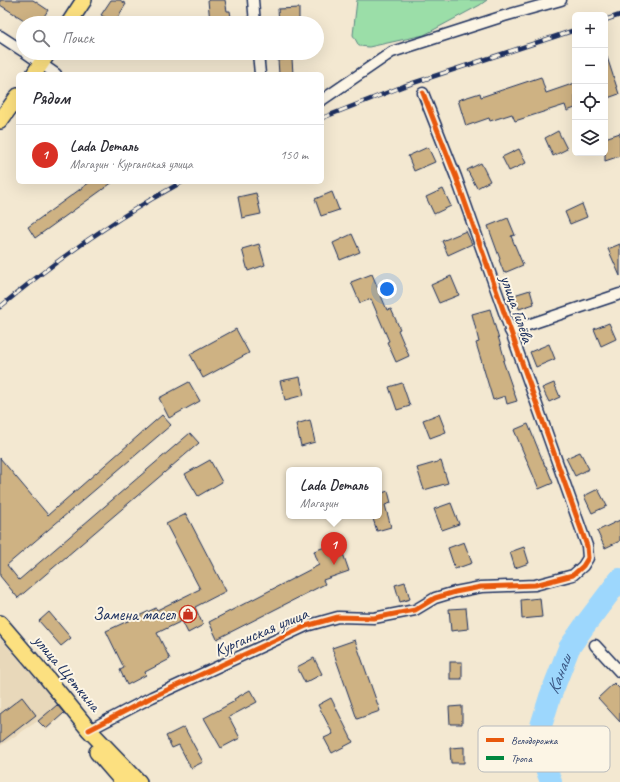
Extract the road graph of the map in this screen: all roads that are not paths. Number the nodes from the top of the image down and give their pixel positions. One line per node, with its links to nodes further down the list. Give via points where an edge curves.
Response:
1 (84, 0): 4 (main road)
2 (253, 0): 5 (street)
3 (561, 0): 14 (street, via 392,52)
4 (74, 16)
5 (255, 16)
6 (0, 36): 7 (street)
7 (16, 46)
8 (259, 60): 11 (street)
9 (41, 64): 10 (street)
10 (53, 72)
11 (260, 72)
12 (423, 94): 17 (street, улица Гилёва, via 456,177)
13 (16, 99): 15 (main road)
14 (324, 99)
15 (0, 121)
16 (620, 294): 17 (street)
17 (510, 332): 18 (street, улица Гилёва)
18 (582, 535): 22 (street, Курганская улица, via 587,546 588,558 573,576 535,585 455,592 436,598 415,610 374,618 338,617 306,626 152,697)
19 (0, 623): 22 (main road, улица Щеткина)
20 (595, 645): 21 (street)
21 (620, 672)
22 (89, 730): 23 (main road, via 88,741); 24 (main road, улица Щеткина)
23 (123, 782)
24 (139, 782)

